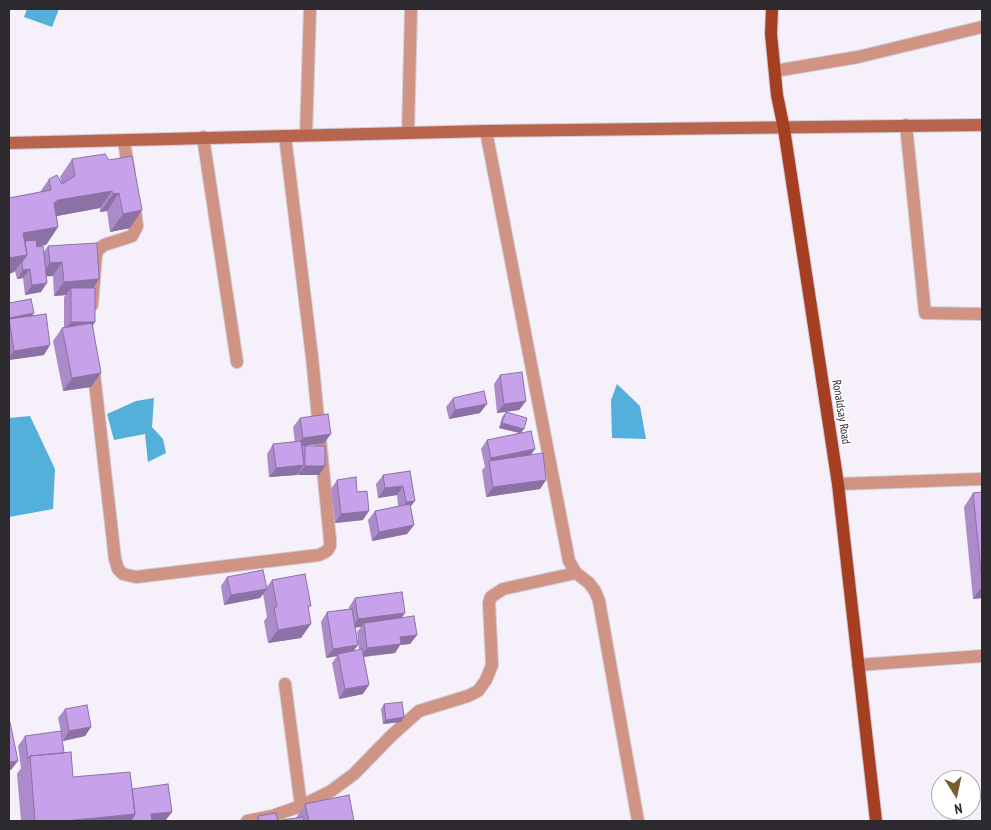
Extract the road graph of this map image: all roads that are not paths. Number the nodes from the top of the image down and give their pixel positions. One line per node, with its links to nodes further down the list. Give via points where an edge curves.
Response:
1 (310, 9): 11 (street)
2 (411, 9): 10 (street)
3 (772, 9): 5 (main road, Ronaldsay Road)
4 (982, 27): 5 (street, via 858,57)
5 (774, 70): 8 (main road, Ronaldsay Road)
6 (906, 125): 7 (street); 8 (street); 17 (street, via 925,313)
7 (982, 125)
8 (784, 129): 9 (street); 21 (main road, Ronaldsay Road)
9 (486, 131): 10 (street); 22 (street, via 569,561)
10 (408, 133): 11 (street)
11 (306, 135): 12 (street)
12 (285, 136): 13 (street); 18 (street, via 312,357 330,540 327,551 319,555 136,578 122,574 115,559)
13 (203, 137): 14 (street); 19 (street)
14 (124, 141): 15 (street); 16 (street, via 137,226 132,236 98,250)
15 (9, 143)
16 (92, 313)
17 (982, 314)
18 (92, 349)
19 (237, 362)
20 (982, 479): 21 (street)
21 (838, 484): 24 (main road, Ronaldsay Road)
22 (576, 573): 26 (street, via 491,597 492,666 478,691 420,712 354,774 332,791); 28 (street, via 589,583 599,601)
23 (982, 656): 24 (street)
24 (858, 665): 29 (main road, Ronaldsay Road)
25 (285, 684): 26 (street)
26 (301, 806): 27 (street)
27 (247, 821)
28 (638, 821)
29 (876, 821)

